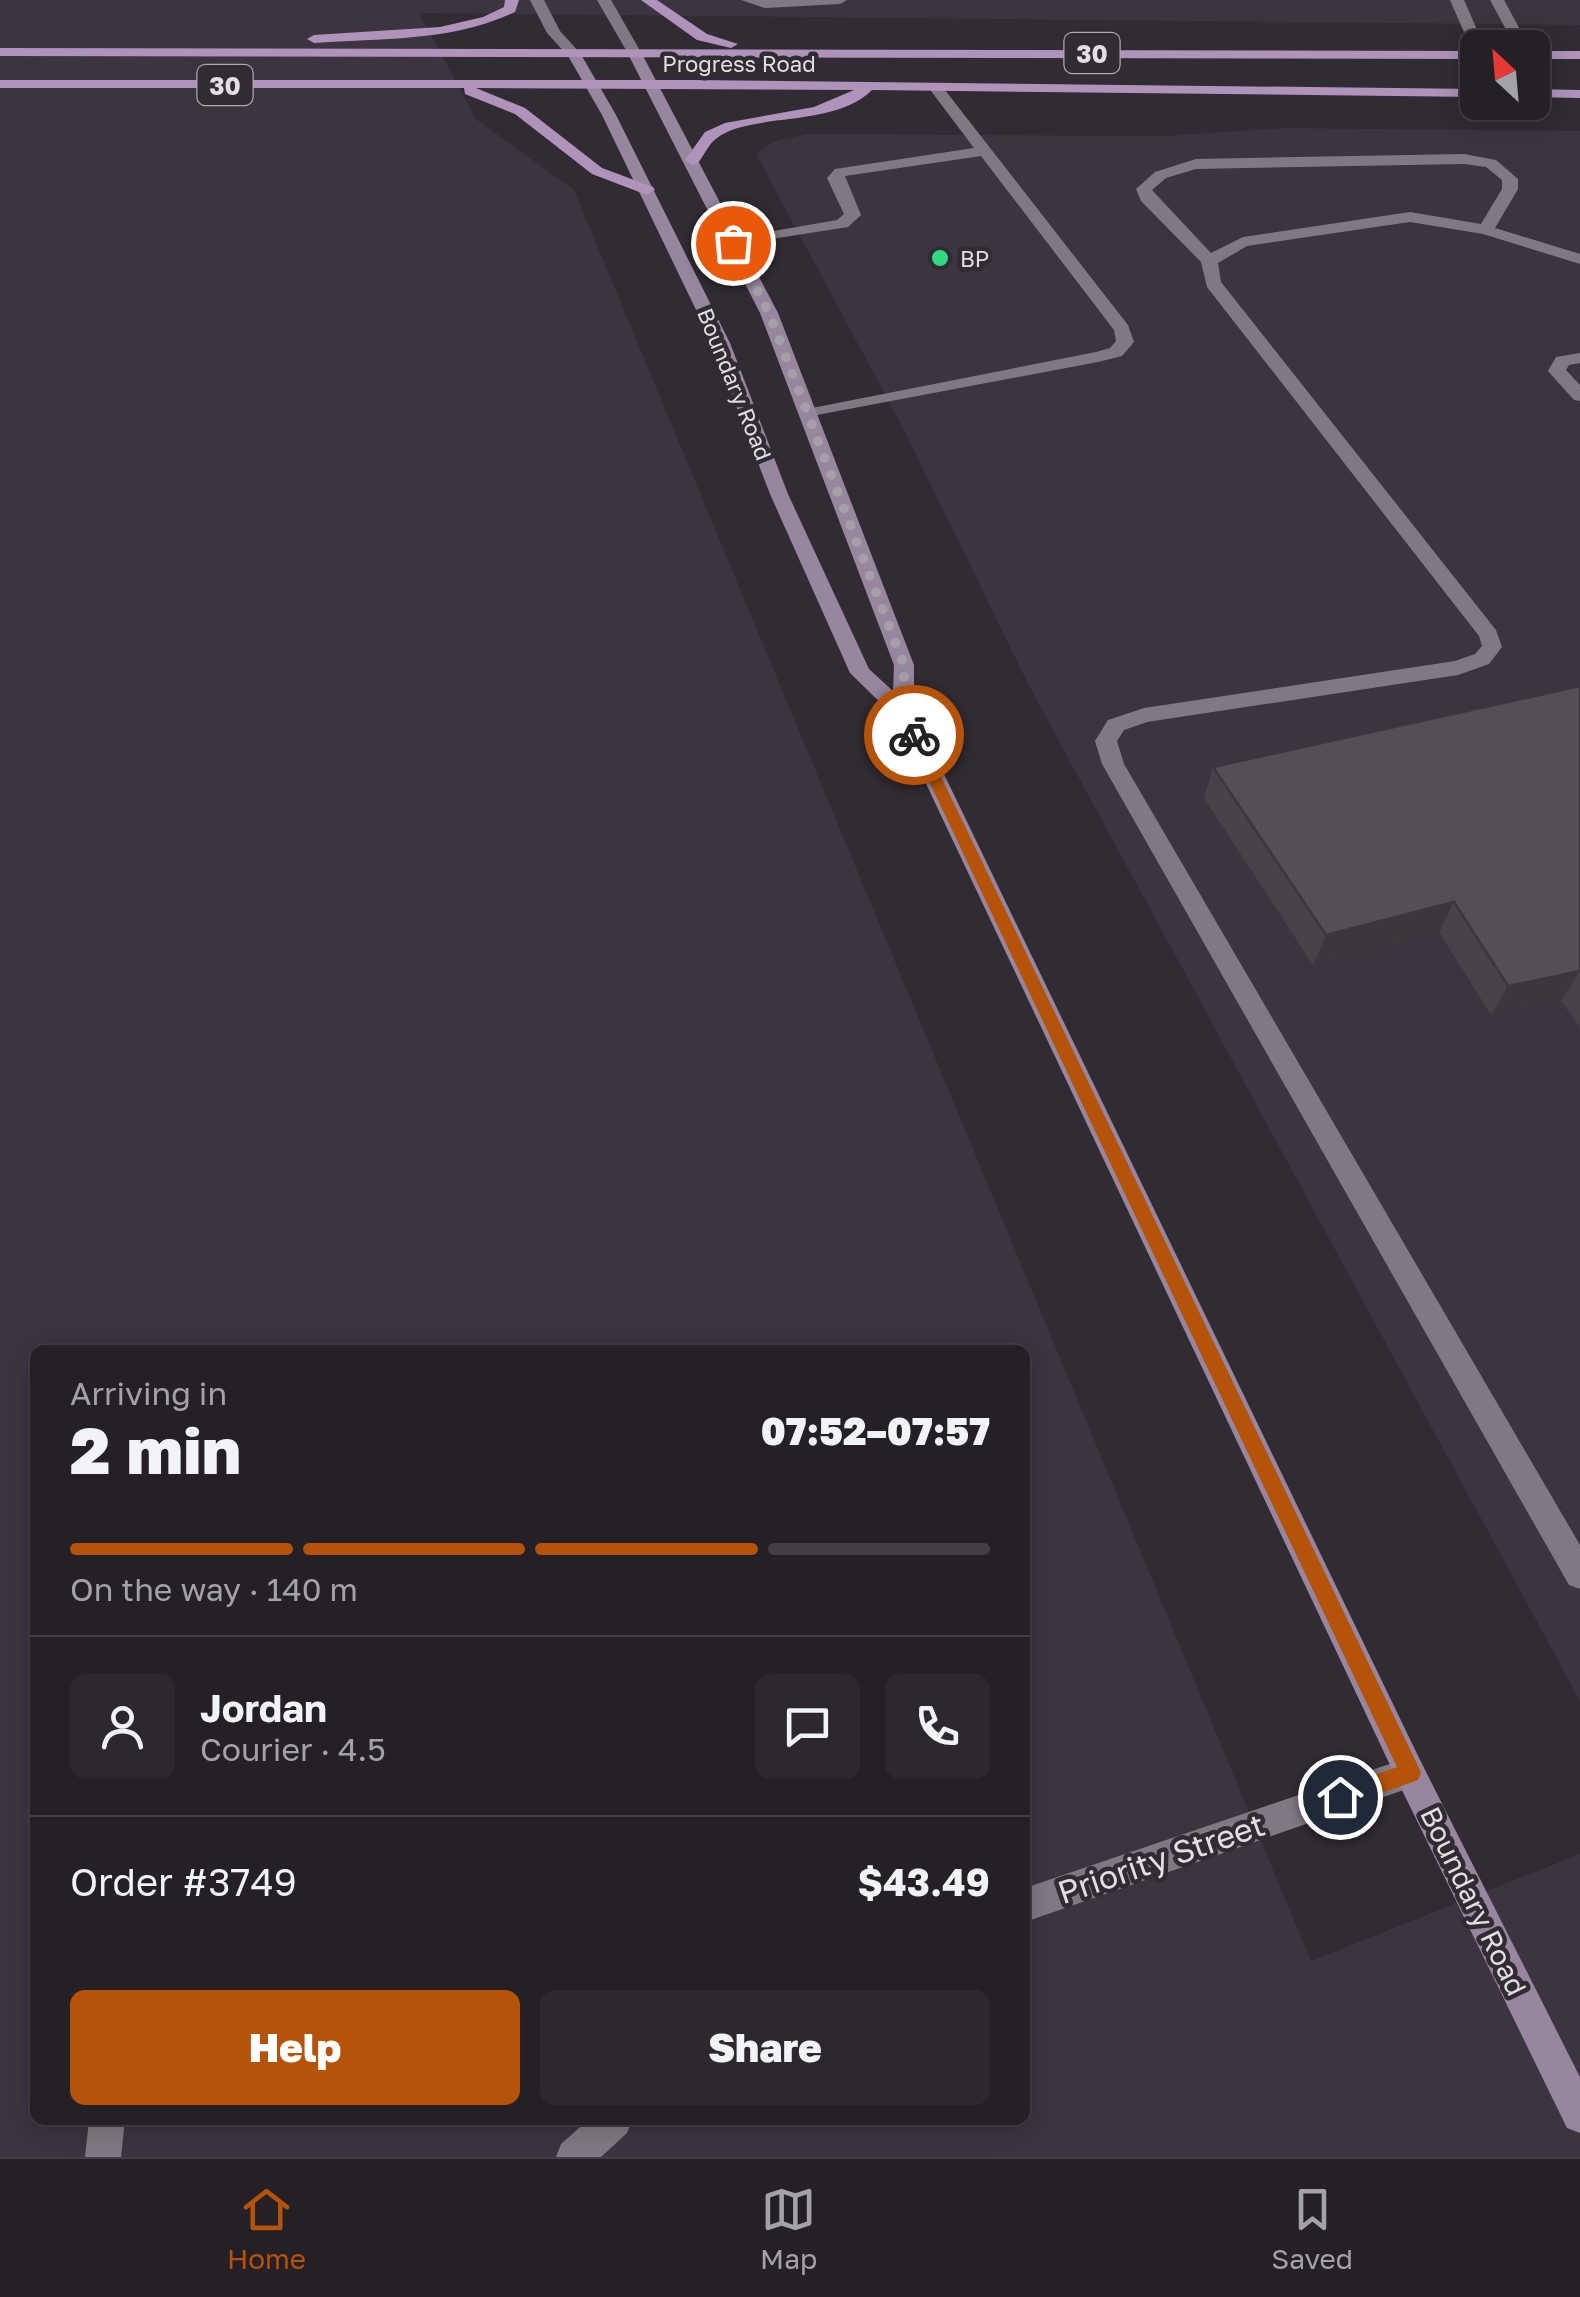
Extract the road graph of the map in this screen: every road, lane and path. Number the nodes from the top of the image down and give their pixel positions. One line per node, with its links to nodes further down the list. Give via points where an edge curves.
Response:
1 (512, 0): 13 (main road, via 494,18 435,32)
2 (537, 0): 15 (street, Boundary Road)
3 (604, 0): 16 (street, Boundary Road)
4 (648, 0): 14 (main road, via 702,36)
5 (748, 0): 6 (street)
6 (840, 0)
7 (1457, 0): 9 (street)
8 (1497, 0): 10 (street)
9 (1469, 30)
10 (1513, 30)
11 (1460, 51): 14 (main road, Progress Road / 30)
12 (0, 52): 13 (main road, Progress Road / 30)
13 (200, 52): 15 (main road, Progress Road / 30)
14 (762, 52): 16 (main road, Progress Road / 30)
15 (574, 54): 16 (main road, Progress Road / 30); 22 (main road, Boundary Road)
16 (635, 54): 20 (main road, Boundary Road)
17 (1550, 55): 18 (main road)
18 (1580, 56)
19 (0, 84): 21 (main road, Progress Road / 30)
20 (654, 85): 22 (main road, Progress Road / 30); 23 (main road, Progress Road / 30); 29 (main road, Boundary Road)
21 (449, 86): 22 (main road, Progress Road / 30); 30 (main road, via 520,111 597,171)
22 (592, 86): 30 (main road, Boundary Road)
23 (874, 87): 24 (main road, Progress Road / 30); 29 (main road, via 818,111 730,126 710,135)
24 (936, 88): 25 (main road, Progress Road / 30); 28 (street)
25 (1460, 93)
26 (1550, 93): 27 (main road)
27 (1580, 94)
28 (983, 150): 32 (street, via 840,172 834,178 853,215 842,224); 37 (street, via 1122,329 1125,342 1098,357)
29 (693, 160): 32 (main road, Boundary Road)
30 (647, 190): 38 (main road, Boundary Road, via 721,342 778,494 860,673)
31 (1486, 230): 33 (street); 34 (street, via 1443,220 1378,221 1242,242); 34 (street, via 1510,179 1490,162 1464,158 1196,164 1151,180 1144,189 1148,198)
32 (733, 243): 37 (main road, Boundary Road, via 769,313)
33 (1580, 259)
34 (1209, 261): 39 (street, via 1213,283 1492,648 1458,668 1144,714 1116,725 1106,742)
35 (1580, 358): 36 (street, via 1562,361 1557,371)
36 (1580, 396)
37 (807, 414): 38 (main road, Boundary Road, via 904,665)
38 (904, 712): 40 (main road, Boundary Road)
39 (1580, 1574)
40 (1410, 1773): 41 (street, Priority Street); 42 (main road, Boundary Road)
41 (1030, 1902)
42 (1580, 2115)
43 (106, 2125): 45 (street)
44 (609, 2125): 46 (street)
45 (103, 2157)
46 (574, 2157)

